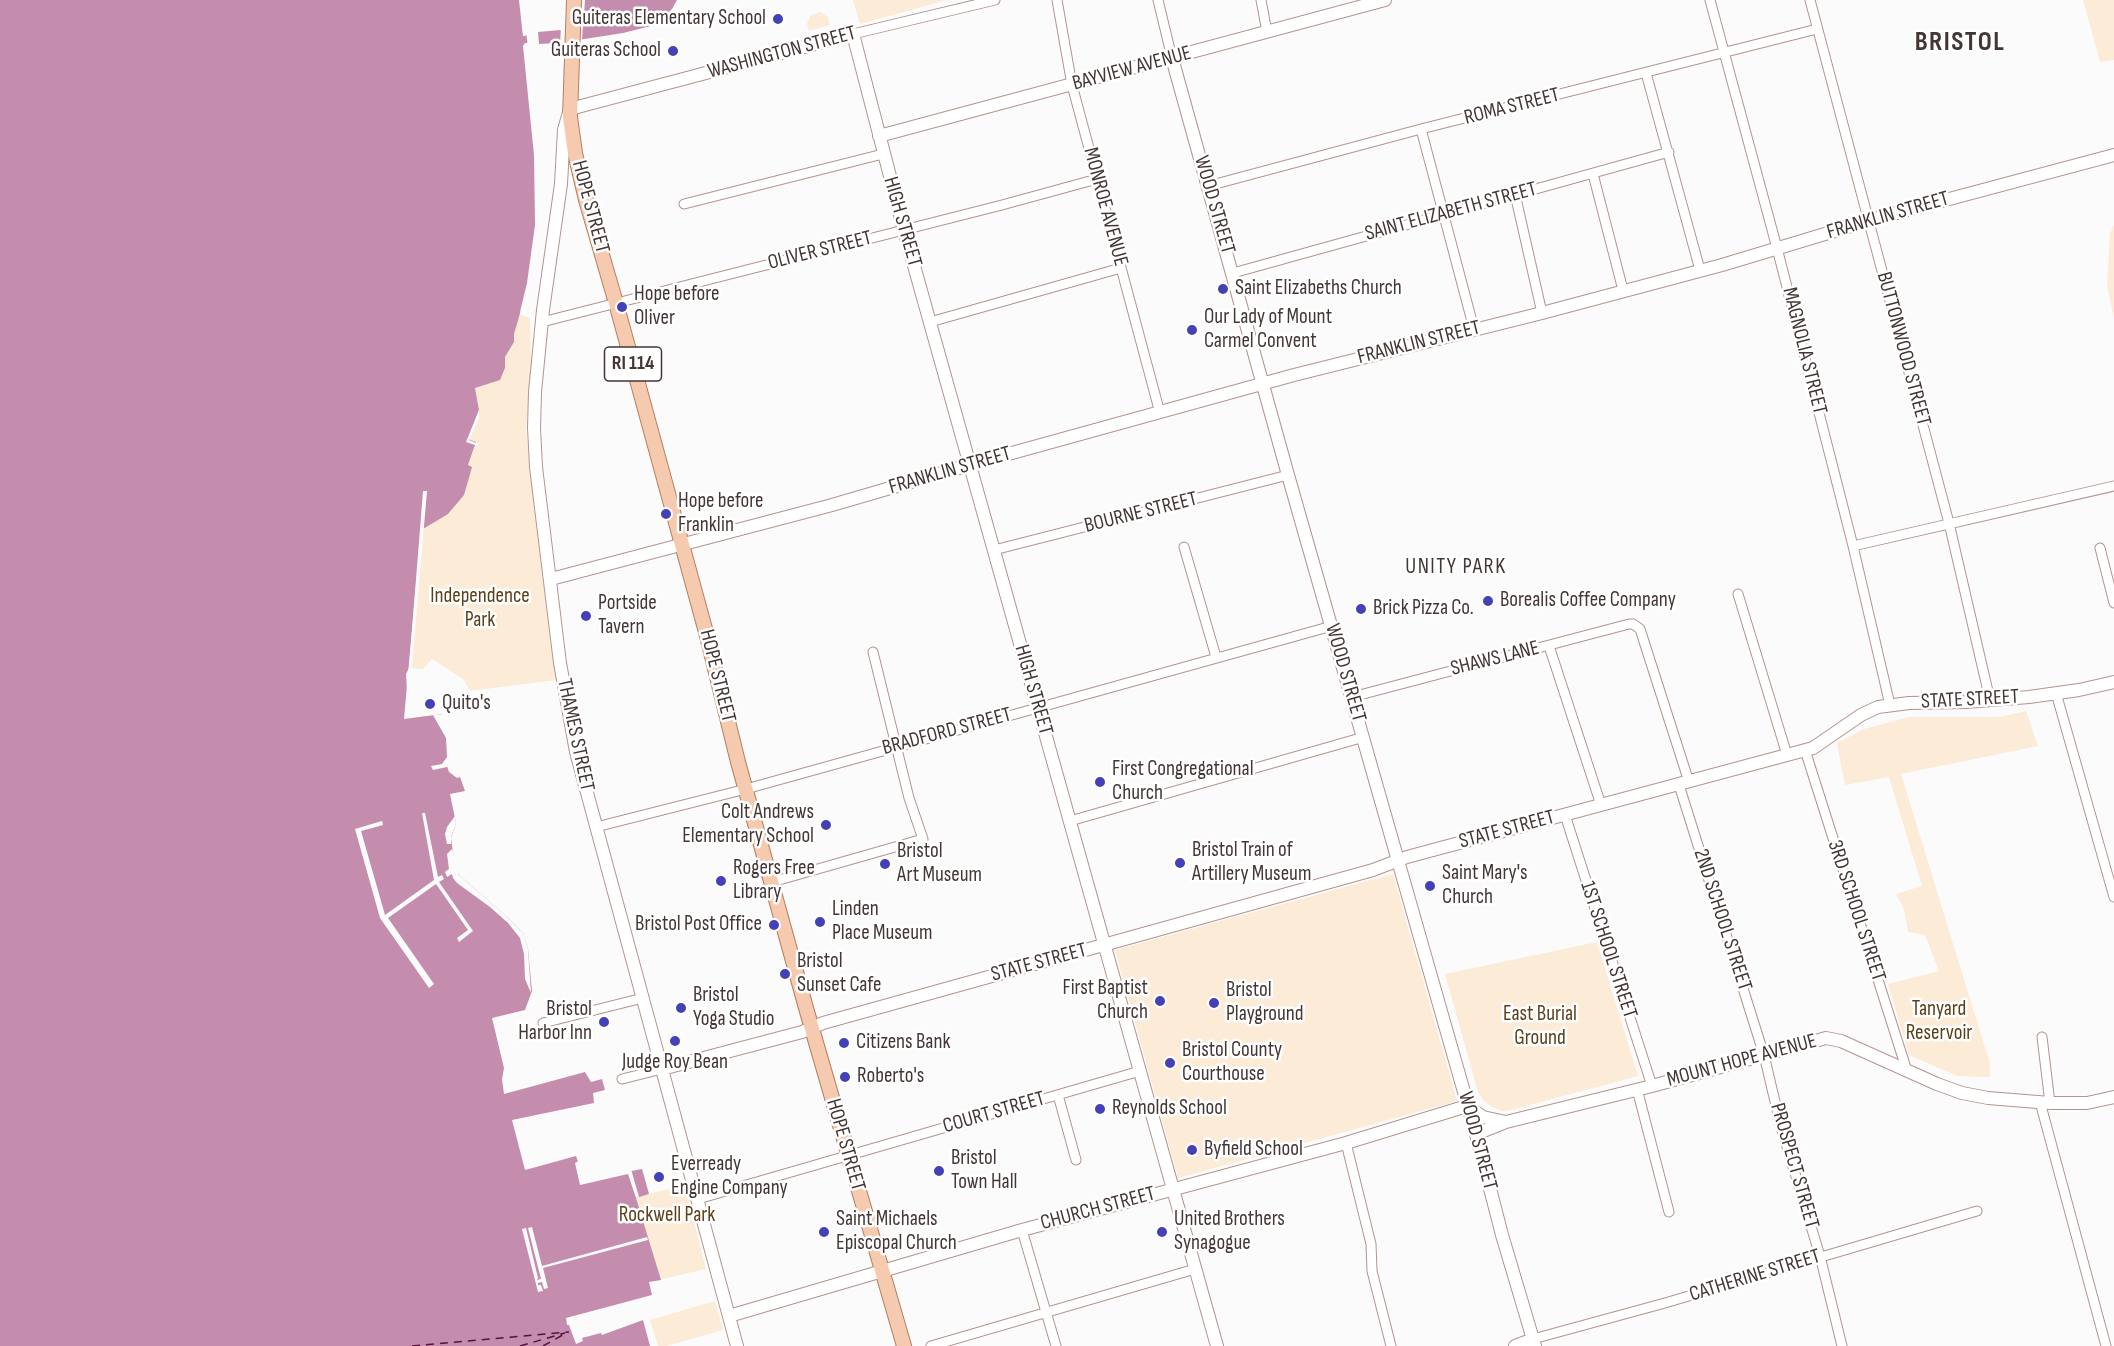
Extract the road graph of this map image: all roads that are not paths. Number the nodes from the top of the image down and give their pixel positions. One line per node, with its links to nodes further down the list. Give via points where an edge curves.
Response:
1 (574, 0): 16 (main road, HOPE STREET / RI 114)
2 (995, 0): 11 (street, WASHINGTON STREET)
3 (1057, 0): 15 (street, MONROE AVENUE)
4 (1158, 0): 13 (street, WOOD STREET)
5 (1261, 0): 10 (street)
6 (1385, 0): 10 (street, BAYVIEW AVENUE)
7 (1710, 0): 12 (street, MAGNOLIA STREET)
8 (1810, 0): 9 (street, BUTTONWOOD STREET)
9 (1817, 29): 12 (street, ROMA STREET); 30 (street, BUTTONWOOD STREET)
10 (1267, 32): 13 (street, BAYVIEW AVENUE)
11 (853, 34): 16 (street, WASHINGTON STREET); 18 (street, HIGH STREET)
12 (1723, 53): 14 (street, ROMA STREET); 32 (street, MAGNOLIA STREET)
13 (1172, 58): 15 (street, BAYVIEW AVENUE); 26 (street, WOOD STREET)
14 (1647, 73): 17 (street, ROMA STREET); 19 (street)
15 (1072, 85): 18 (street, BAYVIEW AVENUE); 24 (street, MONROE AVENUE)
16 (570, 109): 22 (main road, HOPE STREET / RI 114); 25 (street, THAMES STREET, via 564,130)
17 (1420, 129): 26 (street, ROMA STREET); 29 (street)
18 (879, 136): 20 (street, HIGH STREET)
19 (1669, 153): 23 (street, SAINT ELIZABETH STREET); 34 (street)
20 (883, 154): 28 (street); 31 (street, HIGH STREET)
21 (2114, 155): 30 (street, FRANKLIN STREET)
22 (580, 174): 25 (street); 37 (main road, HOPE STREET / RI 114)
23 (1593, 174): 27 (street, SAINT ELIZABETH STREET); 36 (street)
24 (1097, 179): 31 (street, OLIVER STREET); 33 (street, MONROE AVENUE)
25 (561, 184): 39 (street, THAMES STREET)
26 (1208, 186): 35 (street, WOOD STREET)
27 (1515, 194): 29 (street, SAINT ELIZABETH STREET); 38 (street)
28 (684, 204)
29 (1443, 214): 35 (street, SAINT ELIZABETH STREET); 41 (street)
30 (1869, 221): 32 (street, FRANKLIN STREET); 47 (street, BUTTONWOOD STREET)
31 (904, 230): 37 (street, OLIVER STREET); 40 (street, HIGH STREET)
32 (1778, 248): 34 (street, FRANKLIN STREET); 49 (street, MAGNOLIA STREET)
33 (1121, 268): 40 (street); 43 (street, MONROE AVENUE)
34 (1700, 270): 36 (street, FRANKLIN STREET)
35 (1233, 273): 42 (street, WOOD STREET)
36 (1623, 290): 38 (street, FRANKLIN STREET)
37 (616, 303): 39 (street, OLIVER STREET); 48 (main road, HOPE STREET / RI 114)
38 (1542, 313): 41 (street, FRANKLIN STREET)
39 (542, 322): 53 (street, THAMES STREET, via 534,428)
40 (930, 322): 44 (street, HIGH STREET)
41 (1474, 329): 42 (street, FRANKLIN STREET)
42 (1264, 383): 43 (street, FRANKLIN STREET); 45 (street, WOOD STREET)
43 (1160, 413): 44 (street, FRANKLIN STREET)
44 (970, 465): 48 (street, FRANKLIN STREET); 52 (street, HIGH STREET)
45 (1288, 475): 52 (street, BOURNE STREET); 57 (street, WOOD STREET)
46 (2114, 486): 47 (street)
47 (1948, 523): 49 (street); 64 (street, BUTTONWOOD STREET)
48 (682, 544): 53 (street, FRANKLIN STREET); 72 (main road, HOPE STREET / RI 114)
49 (1853, 546): 65 (street, MAGNOLIA STREET)
50 (1184, 547): 60 (street)
51 (2100, 548): 55 (street)
52 (994, 550): 66 (street, HIGH STREET)
53 (551, 579): 76 (street, THAMES STREET, via 560,663)
54 (1738, 594): 70 (street)
55 (2113, 599)
56 (1637, 625): 58 (street, SHAWS LANE); 71 (street, 2ND SCHOOL STREET)
57 (1332, 626): 60 (street, BRADFORD STREET); 63 (street, WOOD STREET)
58 (1549, 646): 63 (street, SHAWS LANE); 73 (street)
59 (873, 652): 68 (street)
60 (1216, 657): 66 (street, BRADFORD STREET)
61 (2114, 681): 62 (street, STATE STREET)
62 (2056, 693): 64 (street, STATE STREET); 79 (street)
63 (1352, 697): 67 (street, WOOD STREET)
64 (1990, 700): 65 (street, STATE STREET)
65 (1890, 705): 69 (street, STATE STREET, via 1867,711 1821,744)
66 (1038, 707): 68 (street, BRADFORD STREET); 75 (street, HIGH STREET)
67 (1364, 737): 75 (street); 77 (street, WOOD STREET)
68 (896, 746): 72 (street, BRADFORD STREET); 78 (street, via 923,838)
69 (1805, 750): 70 (street, STATE STREET); 88 (street, 3RD SCHOOL STREET)
70 (1787, 755): 71 (street, STATE STREET)
71 (1684, 783): 73 (street, STATE STREET); 85 (street, 2ND SCHOOL STREET)
72 (746, 789): 76 (street, BRADFORD STREET); 78 (main road, HOPE STREET / RI 114)
73 (1601, 806): 74 (street, STATE STREET)
74 (1565, 815): 77 (street, STATE STREET); 90 (street, 1ST SCHOOL STREET)
75 (1070, 821): 80 (street, HIGH STREET)
76 (596, 827): 81 (street, THAMES STREET)
77 (1398, 861): 80 (street, STATE STREET); 95 (street, WOOD STREET)
78 (772, 882): 83 (main road, HOPE STREET / RI 114)
79 (2114, 897)
80 (1105, 944): 83 (street, STATE STREET); 87 (street, HIGH STREET)
81 (643, 998): 82 (street); 86 (street, THAMES STREET)
82 (543, 1023)
83 (812, 1029): 86 (street, STATE STREET); 99 (main road, HOPE STREET / RI 114)
84 (2042, 1037): 94 (street)
85 (1764, 1055): 88 (street, MOUNT HOPE AVENUE, via 1832,1038); 90 (street, MOUNT HOPE AVENUE); 106 (street, PROSPECT STREET, via 1781,1128)
86 (662, 1069): 89 (street, STATE STREET); 102 (street, THAMES STREET)
87 (1140, 1071): 92 (street, COURT STREET); 101 (street, HIGH STREET)
88 (1907, 1071): 94 (street, MOUNT HOPE AVENUE, via 1959,1092)
89 (622, 1078)
90 (1652, 1086): 91 (street, MOUNT HOPE AVENUE)
91 (1637, 1089): 96 (street, MOUNT HOPE AVENUE); 104 (street)
92 (1058, 1095): 99 (street, COURT STREET); 100 (street)
93 (2114, 1096): 94 (street, MOUNT HOPE AVENUE, via 2087,1103)
94 (2045, 1103): 120 (street)
95 (1467, 1106): 96 (street, via 1483,1117); 97 (street, WOOD STREET); 98 (street, CHURCH STREET)
96 (1506, 1122): 97 (street, MOUNT HOPE AVENUE)
97 (1476, 1134): 111 (street, WOOD STREET)
98 (1346, 1143): 101 (street, CHURCH STREET); 117 (street)
99 (848, 1157): 102 (street, COURT STREET); 108 (main road, HOPE STREET / RI 114)
100 (1076, 1160)
101 (1173, 1189): 105 (street, CHURCH STREET); 107 (street, HIGH STREET)
102 (698, 1199): 110 (street, THAMES STREET)
103 (1977, 1211): 106 (street, CATHERINE STREET)
104 (1669, 1212)
105 (1022, 1230): 108 (street, CHURCH STREET); 109 (street)
106 (1820, 1256): 111 (street, CATHERINE STREET); 119 (street, PROSPECT STREET)
107 (1196, 1269): 109 (street); 116 (street, HIGH STREET)
108 (882, 1271): 110 (street, CHURCH STREET); 113 (main road, HOPE STREET / RI 114)
109 (1047, 1312): 114 (street); 115 (street)
110 (729, 1316): 112 (street, THAMES STREET)
111 (1534, 1343): 118 (street)
112 (737, 1346)
113 (904, 1346)
114 (931, 1346)
115 (1056, 1346)
116 (1217, 1346)
117 (1391, 1346)
118 (1515, 1346)
119 (1842, 1346)
120 (2106, 1346)

